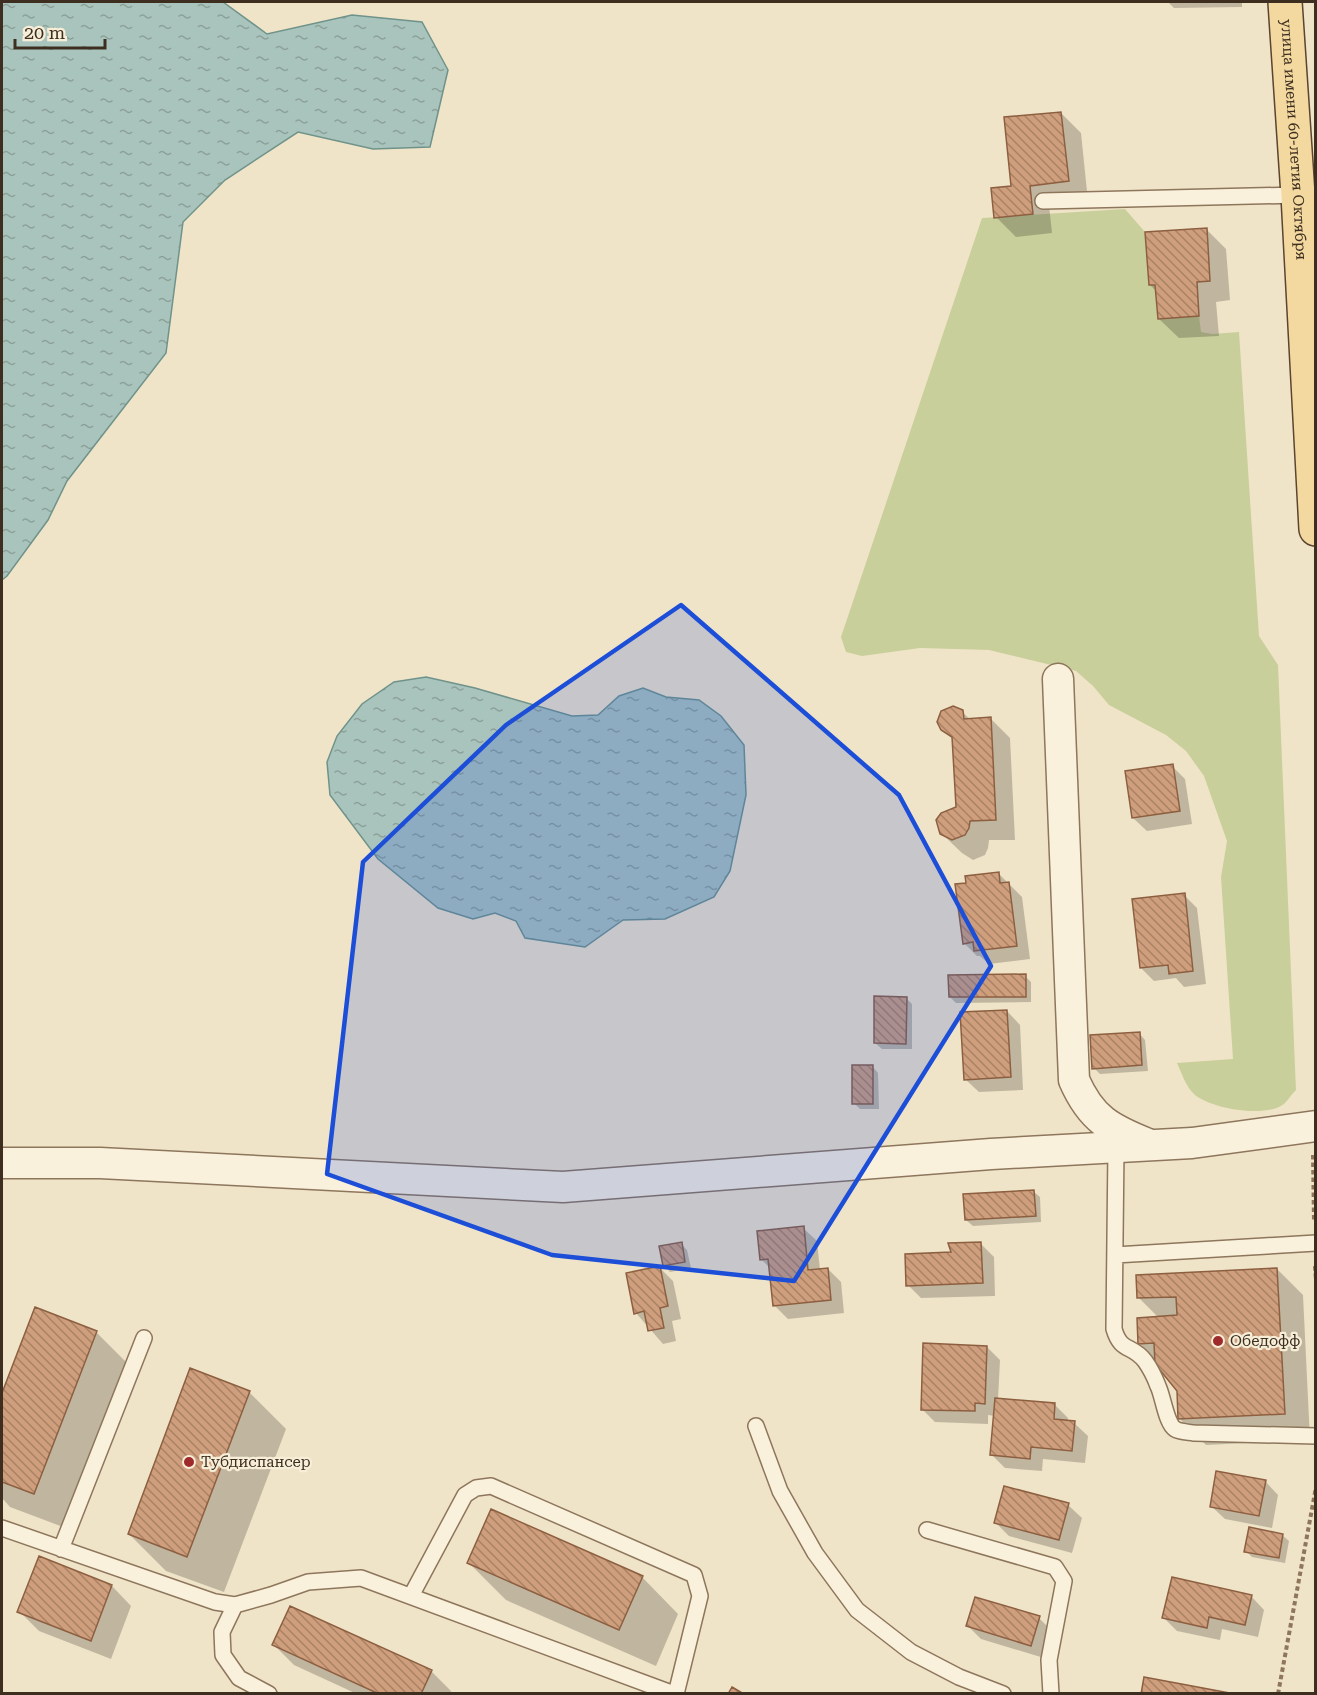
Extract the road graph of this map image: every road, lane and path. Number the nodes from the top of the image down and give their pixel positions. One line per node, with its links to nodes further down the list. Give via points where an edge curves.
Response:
1 (1285, 2): 2 (main road, улица имени 60-летия Октября)
2 (1298, 195): 3 (lane); 4 (main road, улица имени 60-летия Октября)
3 (1043, 201)
4 (1316, 529)
5 (1058, 678): 7 (street, via 1074,1080 1099,1119)
6 (1314, 1126): 7 (street); 10 (path)
7 (1150, 1145): 8 (street)
8 (1116, 1147): 9 (street, via 563,1187 100,1163); 11 (lane)
9 (2, 1163)
10 (1315, 1243): 11 (lane); 12 (path)
11 (1115, 1256): 15 (lane, via 1117,1341 1146,1362 1159,1386 1170,1424 1176,1430)
12 (1316, 1280)
13 (144, 1338): 19 (lane)
14 (756, 1426): 24 (lane, via 780,1491 815,1553 857,1610 911,1652)
15 (1316, 1436)
16 (1316, 1487): 26 (path)
17 (2, 1528): 19 (lane)
18 (927, 1530): 25 (lane, via 1055,1567 1064,1581 1049,1660)
19 (61, 1549): 21 (lane, via 215,1602)
20 (411, 1596): 21 (lane, via 361,1578 308,1582); 23 (lane); 23 (lane, via 465,1495 476,1488 491,1486 694,1575 700,1596)
21 (235, 1605): 22 (lane, via 222,1632 223,1655 239,1678)
22 (268, 1694)
23 (675, 1694)
24 (1002, 1694)
25 (1052, 1694)
26 (1278, 1694)

